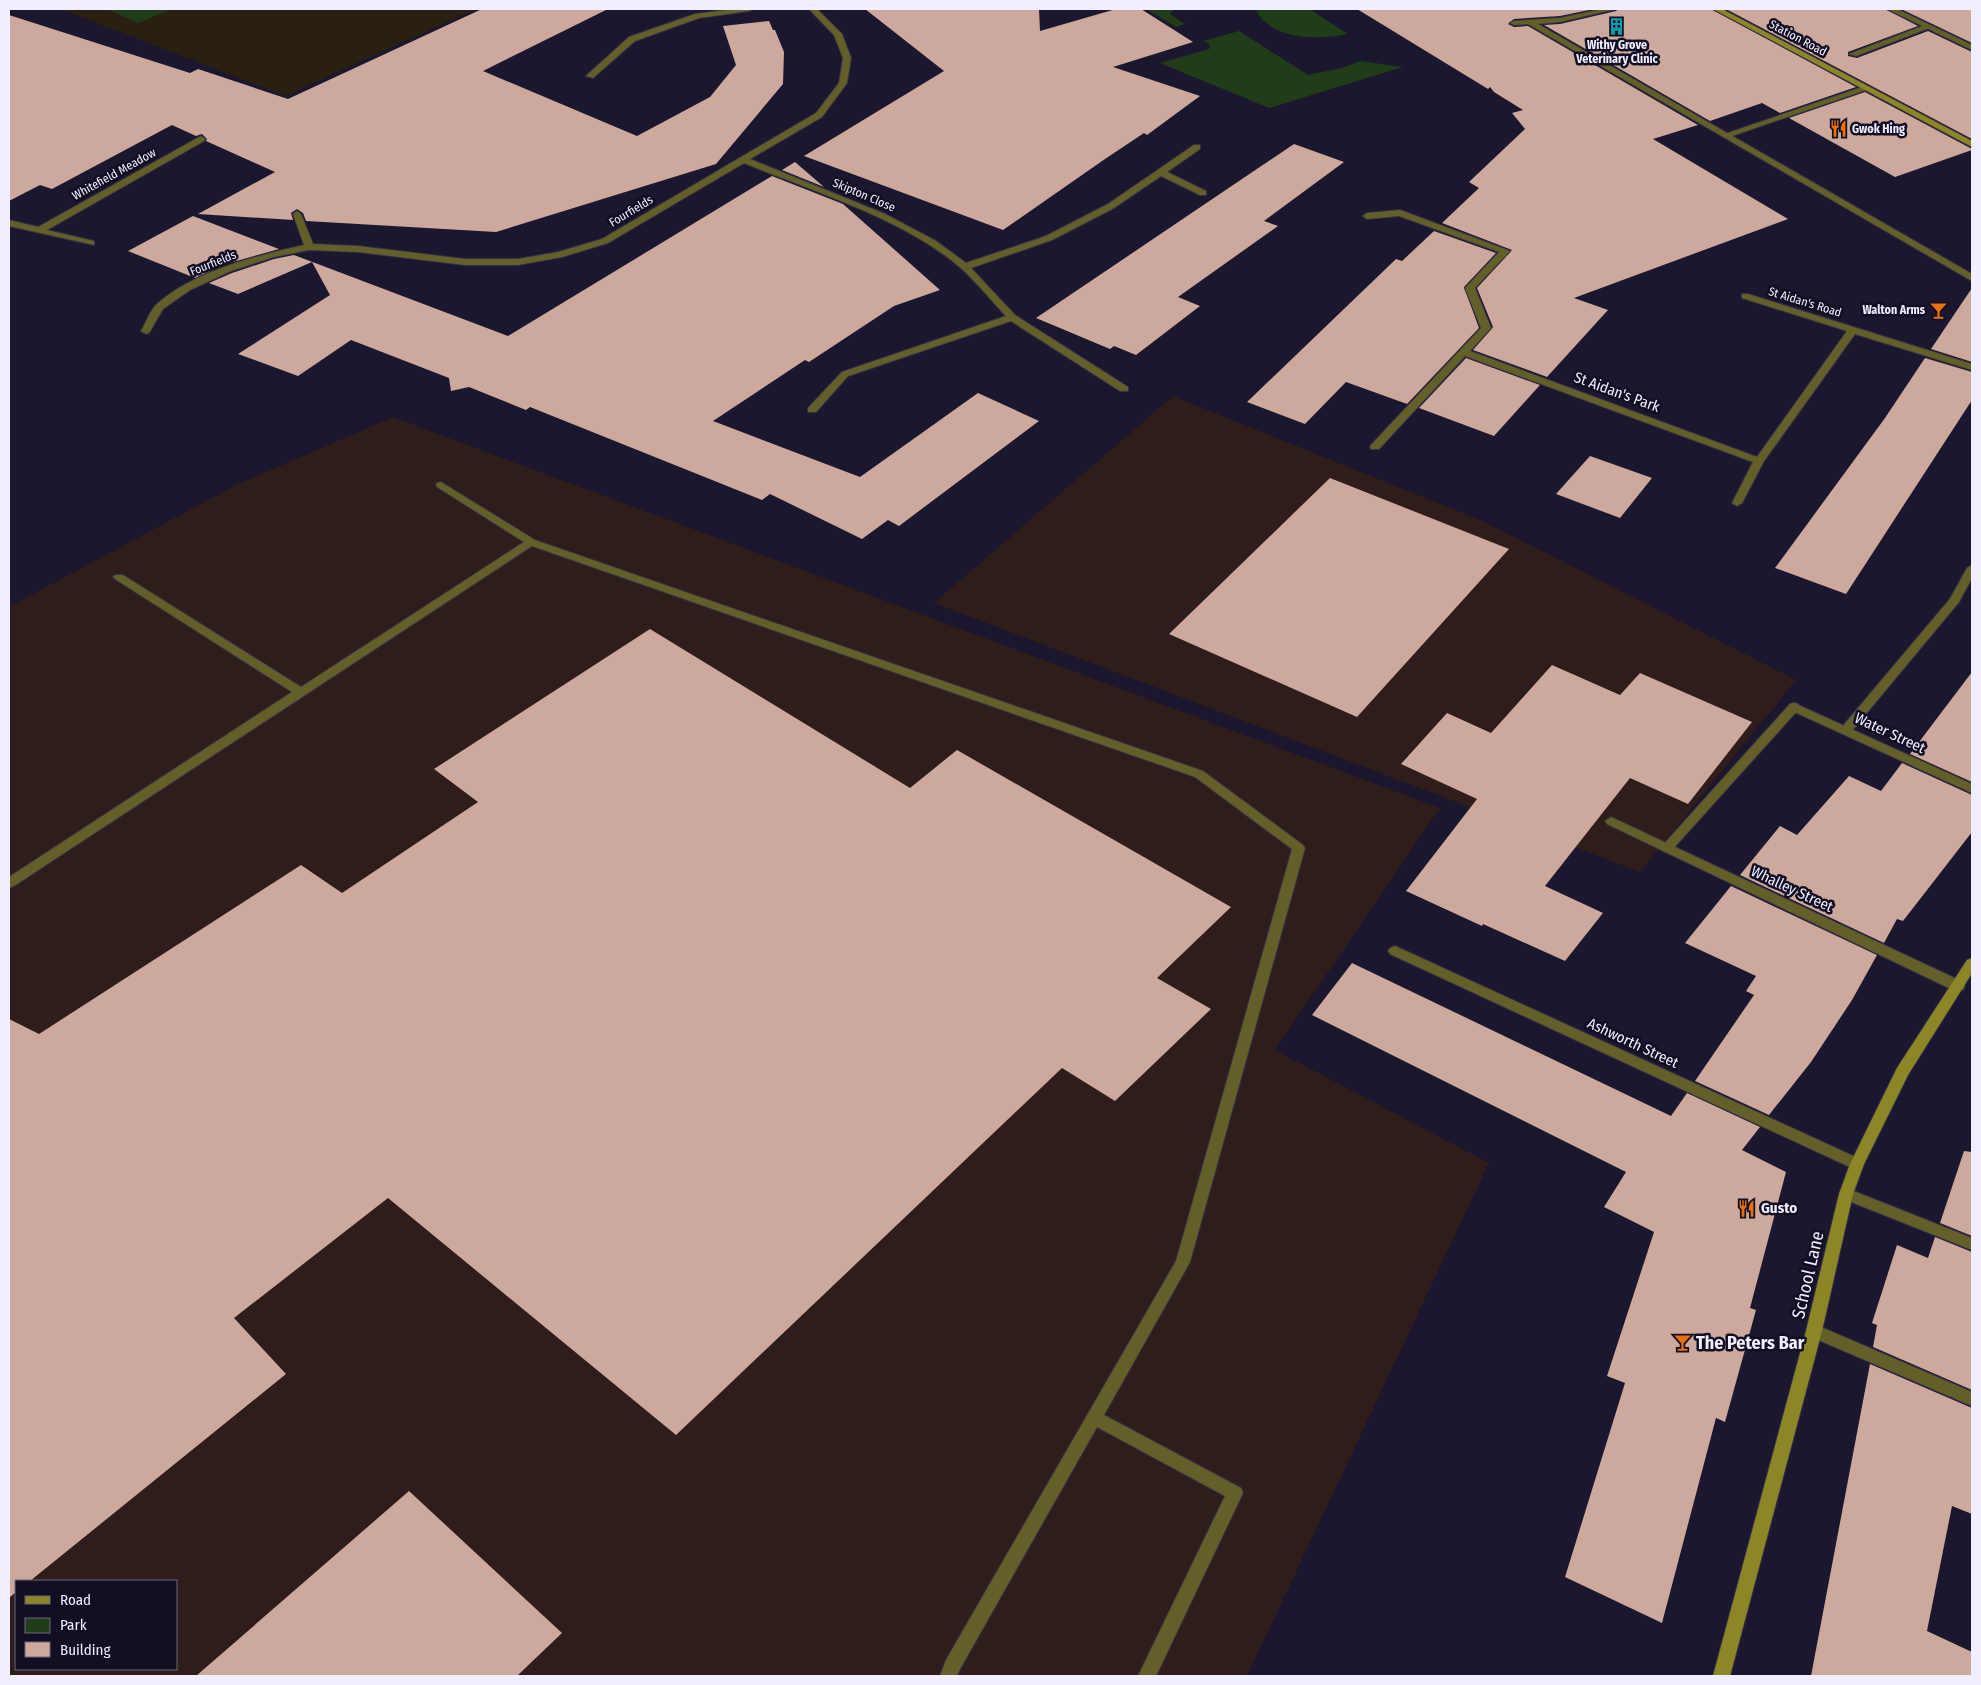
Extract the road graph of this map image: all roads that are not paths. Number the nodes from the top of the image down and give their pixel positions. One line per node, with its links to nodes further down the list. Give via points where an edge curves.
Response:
1 (749, 9): 11 (street, via 698,16 632,39)
2 (813, 9): 17 (street, Fourfields, via 838,34 847,58 842,83 819,115)
3 (1612, 9): 6 (street, via 1560,20)
4 (1717, 9): 12 (street, Station Road)
5 (1891, 9): 8 (street)
6 (1529, 22): 7 (street); 13 (street)
7 (1514, 23)
8 (1928, 27): 9 (street); 10 (street)
9 (1972, 48)
10 (1853, 54)
11 (590, 76)
12 (1868, 88): 13 (street); 15 (street, Station Road)
13 (1726, 135): 27 (street)
14 (201, 140): 23 (street, Whitefield Meadow)
15 (1972, 144)
16 (1197, 147): 18 (street)
17 (745, 160): 25 (street, Fourfields, via 605,241 559,255 518,262 465,262 358,249); 26 (street, Skipton Close, via 882,216 933,243)
18 (1160, 172): 19 (street); 26 (street, via 1111,206 1049,238)
19 (1204, 193)
20 (297, 214): 25 (street)
21 (1367, 216): 32 (street, via 1400,213 1506,251 1470,288 1486,328)
22 (9, 223): 23 (street)
23 (40, 230): 24 (street)
24 (91, 243)
25 (309, 247): 31 (street, Fourfields, via 228,270 187,288 159,307)
26 (965, 267): 29 (street, Skipton Close)
27 (1972, 278)
28 (1745, 296): 30 (street, St Aidan's Road)
29 (1012, 317): 34 (street, Skipton Close); 35 (street, via 845,374)
30 (1853, 330): 33 (street, St Aidan's Road); 37 (street)
31 (146, 331)
32 (1464, 352): 36 (street); 37 (street, St Aidan's Park)
33 (1972, 367)
34 (1124, 389)
35 (812, 410)
36 (1375, 446)
37 (1759, 461): 39 (street)
38 (441, 485): 40 (street)
39 (1737, 503)
40 (531, 542): 43 (street); 57 (street, via 1199,774 1299,848 1183,1262)
41 (1972, 568): 44 (street, via 1955,600)
42 (119, 577): 43 (street)
43 (300, 692): 48 (street)
44 (1846, 730): 45 (street, Water Street); 47 (street, Water Street, via 1794,707)
45 (1972, 789)
46 (1611, 821): 47 (street, Whalley Street)
47 (1667, 848): 51 (street, Whalley Street)
48 (9, 882)
49 (1394, 951): 52 (street, Ashworth Street)
50 (1972, 963): 51 (street, School Lane)
51 (1958, 986): 52 (street, School Lane, via 1902,1072)
52 (1858, 1164): 53 (street, School Lane)
53 (1846, 1194): 54 (street); 55 (street, School Lane)
54 (1972, 1244)
55 (1814, 1330): 56 (street); 60 (street, School Lane)
56 (1972, 1399)
57 (1094, 1418): 58 (street); 59 (street, via 1235,1493)
58 (948, 1676)
59 (1147, 1676)
60 (1721, 1676)

